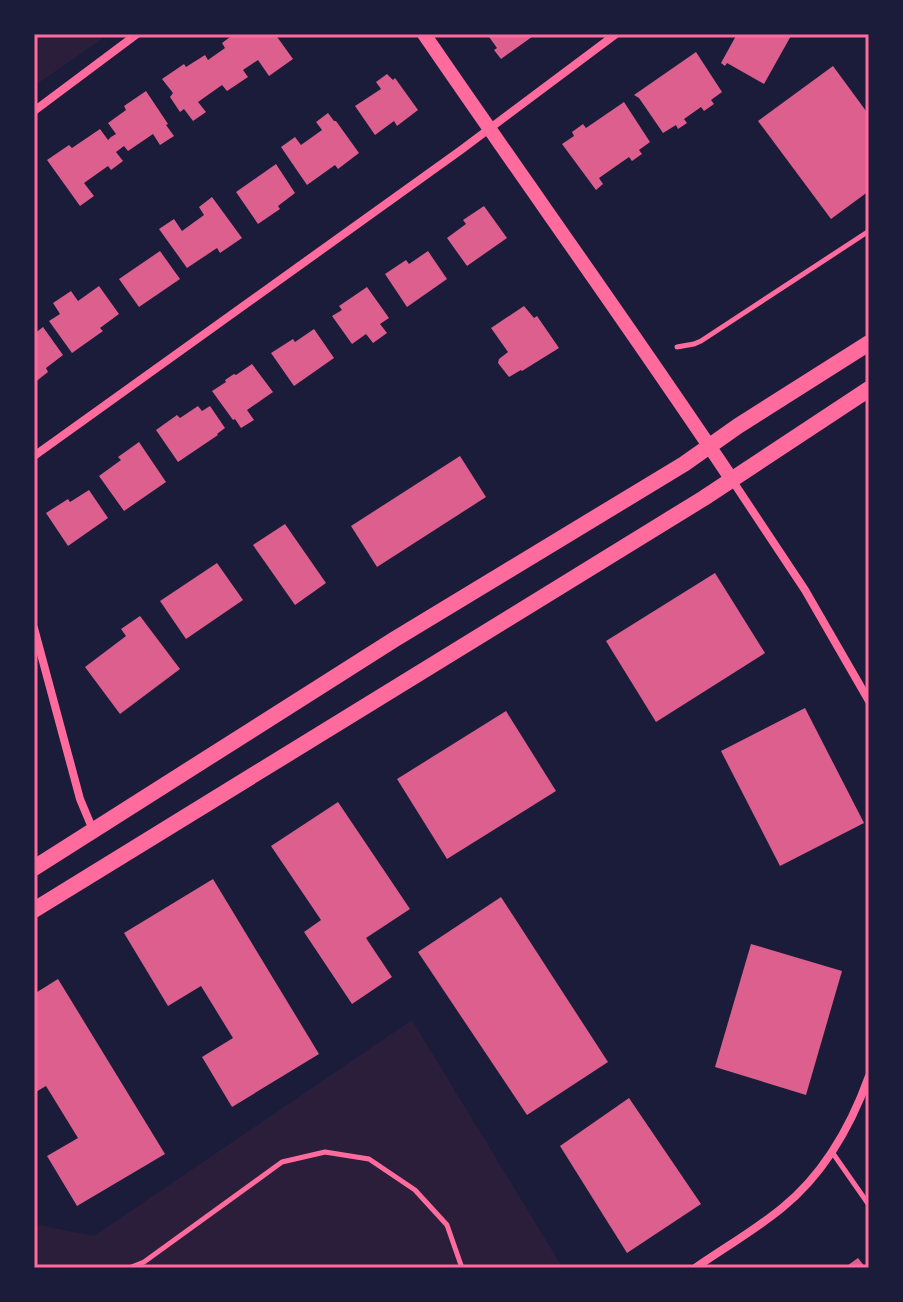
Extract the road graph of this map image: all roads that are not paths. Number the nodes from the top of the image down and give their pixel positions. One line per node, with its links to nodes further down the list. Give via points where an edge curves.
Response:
1 (137, 34): 4 (street)
2 (424, 34): 5 (street)
3 (616, 34): 5 (street)
4 (34, 111)
5 (489, 129): 8 (street); 9 (street)
6 (869, 343): 8 (main road)
7 (869, 389): 10 (main road)
8 (710, 446): 10 (street); 13 (main road)
9 (34, 456)
10 (732, 480): 12 (street, via 805,590); 15 (main road)
11 (34, 628): 13 (street)
12 (869, 701)
13 (93, 830): 14 (main road)
14 (34, 868)
15 (34, 910)
16 (869, 1076): 17 (street)
17 (832, 1152): 18 (lane); 19 (street, via 783,1208)
18 (869, 1205)
19 (695, 1268)

